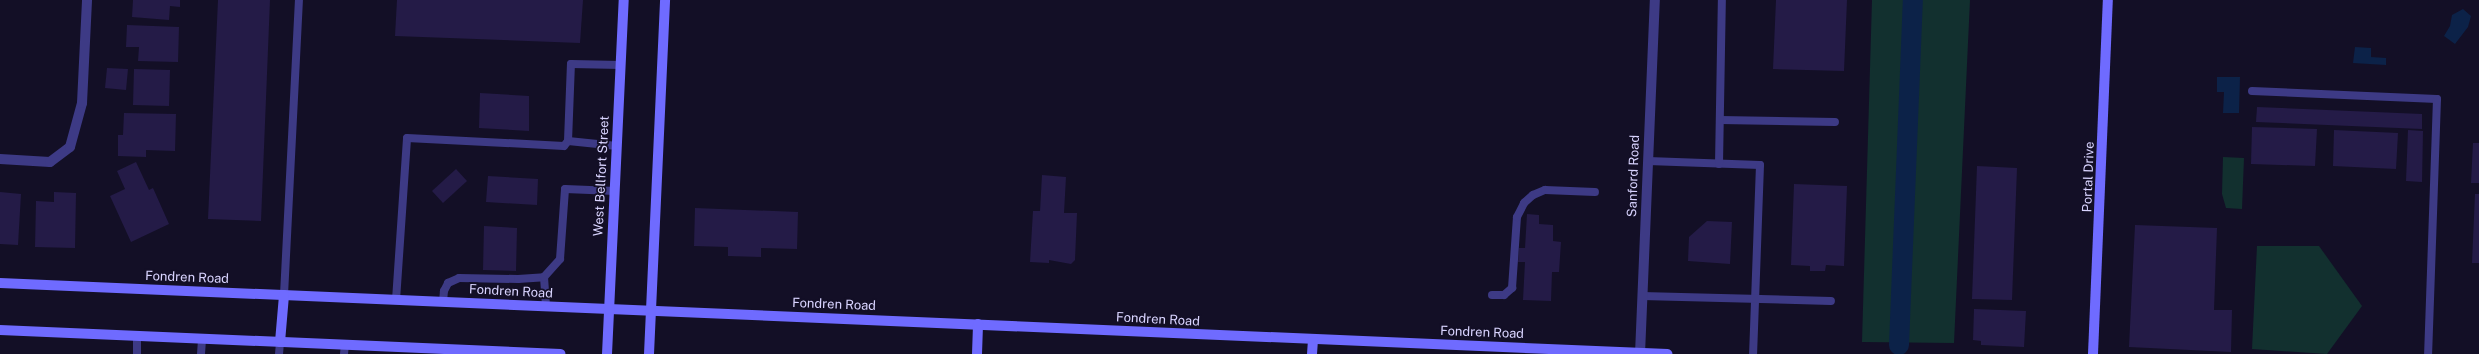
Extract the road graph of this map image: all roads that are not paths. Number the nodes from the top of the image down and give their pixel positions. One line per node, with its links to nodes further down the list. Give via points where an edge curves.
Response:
1 (87, 0): 14 (street, via 82,103 70,147 50,162)
2 (299, 0): 21 (lane)
3 (624, 0): 8 (main road, West Bellfort Street)
4 (665, 0): 30 (main road)
5 (1655, 0): 15 (street, Sanford Road)
6 (1722, 0): 10 (lane)
7 (2108, 0): 49 (main road, Portal Drive)
8 (621, 65): 12 (lane, via 572,64); 13 (main road, West Bellfort Street)
9 (2252, 91): 50 (lane, via 2437,99)
10 (1720, 120): 11 (lane); 16 (lane)
11 (1835, 122)
12 (568, 141): 13 (lane); 24 (lane, via 564,146 407,138)
13 (617, 146): 17 (main road, West Bellfort Street)
14 (0, 159)
15 (1648, 161): 16 (lane); 23 (street, Sanford Road)
16 (1719, 164): 25 (lane, via 1760,165)
17 (615, 191): 19 (lane, via 565,190 560,258); 29 (main road, West Bellfort Street)
18 (1595, 192): 22 (lane, via 1545,190 1533,195 1524,203 1517,217 1512,288 1504,295)
19 (544, 277): 26 (lane, via 518,280 458,278 448,282); 28 (lane)
20 (0, 283): 21 (main road, Fondren Road)
21 (284, 295): 24 (main road, Fondren Road); 36 (main road)
22 (1492, 295)
23 (1642, 296): 25 (lane); 38 (street, Sanford Road)
24 (396, 300): 26 (main road, Fondren Road)
25 (1756, 300): 27 (lane); 48 (lane)
26 (443, 302): 28 (main road, Fondren Road)
27 (1831, 302)
28 (546, 307): 29 (main road, Fondren Road)
29 (610, 310): 30 (main road, Fondren Road); 43 (main road, West Bellfort Street)
30 (651, 312): 31 (main road, Fondren Road); 44 (main road)
31 (978, 324): 35 (main road, Fondren Road); 45 (main road)
32 (0, 330): 33 (main road)
33 (137, 337): 34 (main road); 39 (lane)
34 (202, 339): 36 (main road); 40 (lane)
35 (1313, 339): 38 (main road, Fondren Road); 46 (main road)
36 (280, 342): 37 (main road); 41 (lane)
37 (345, 349): 42 (main road)
38 (1640, 353): 47 (main road, Fondren Road)
39 (137, 354)
40 (201, 354)
41 (279, 354)
42 (560, 354)
43 (607, 354)
44 (649, 354)
45 (977, 354)
46 (1312, 354)
47 (1667, 354)
48 (1753, 354)
49 (2093, 354)
50 (2428, 354)

